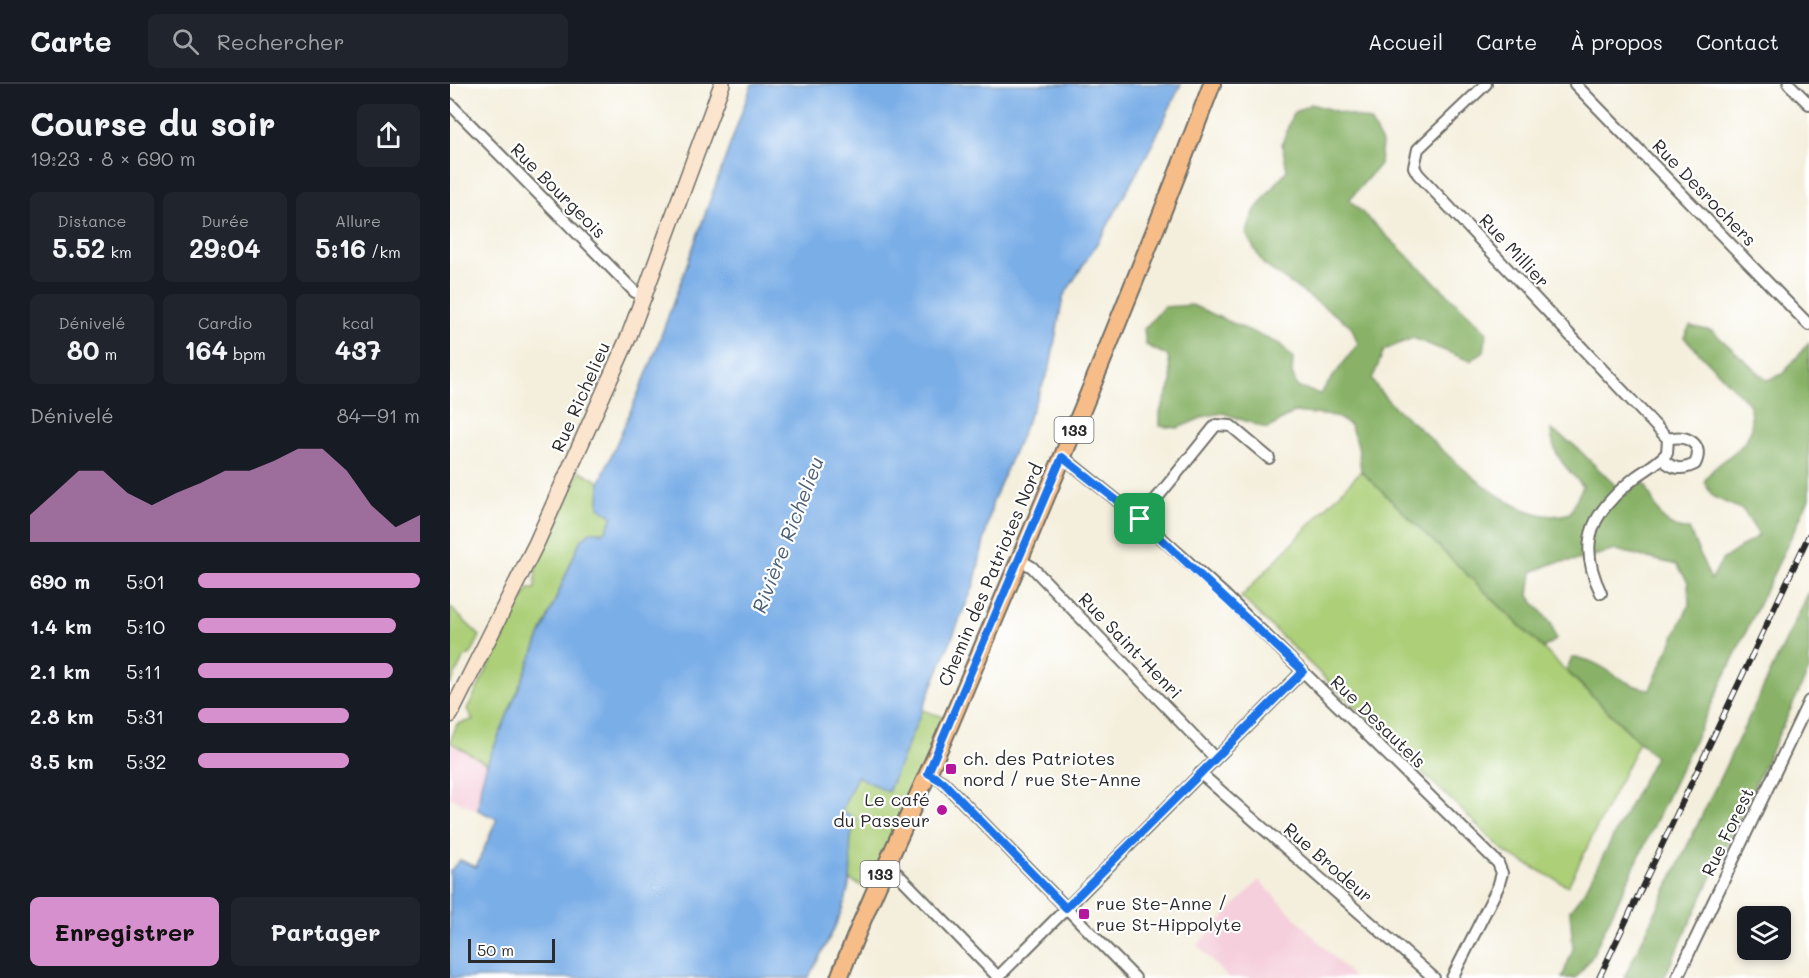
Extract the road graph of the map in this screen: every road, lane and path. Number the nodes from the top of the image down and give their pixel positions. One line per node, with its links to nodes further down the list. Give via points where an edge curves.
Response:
1 (722, 84): 8 (main road, Rue Richelieu)
2 (1212, 84): 11 (main road, Chemin des Patriotes Nord / 133)
3 (1486, 84): 10 (street, Rue Millier, via 1418,150 1414,166 1418,174)
4 (1575, 84): 9 (street, Rue Desrochers)
5 (1790, 84): 7 (street)
6 (450, 104): 8 (street, Rue Bourgeois, via 635,292)
7 (1809, 104)
8 (646, 297): 19 (main road, Rue Richelieu, via 537,542)
9 (1809, 325)
10 (1668, 440): 13 (street); 13 (street, via 1684,437 1692,441 1699,456 1695,464 1679,469)
11 (1062, 457): 14 (street, Rue Desautels); 15 (main road, Chemin des Patriotes Nord / 133)
12 (1269, 458): 14 (street, via 1231,426 1216,425)
13 (1662, 459): 16 (street, via 1620,490 1600,513 1588,549 1589,569)
14 (1140, 519): 17 (street, Rue Desautels)
15 (1020, 560): 20 (street, Rue Saint-Henri, via 1032,567); 21 (main road, Chemin des Patriotes Nord / 133)
16 (1601, 593)
17 (1303, 671): 20 (street); 29 (street, Rue Desautels, via 1495,859 1502,873)
18 (1809, 701): 30 (street, Rue Forest)
19 (450, 715)
20 (1215, 758): 22 (street)
21 (928, 773): 23 (main road, Chemin des Patriotes Nord / 133); 24 (street, via 943,782)
22 (1200, 773): 24 (street); 28 (street, Rue Brodeur)
23 (886, 861): 25 (street); 26 (main road, Chemin des Patriotes Nord / 133)
24 (1066, 908): 25 (street); 27 (street)
25 (999, 977)
26 (839, 978)
27 (1135, 978)
28 (1434, 978)
29 (1452, 978)
30 (1677, 978)

